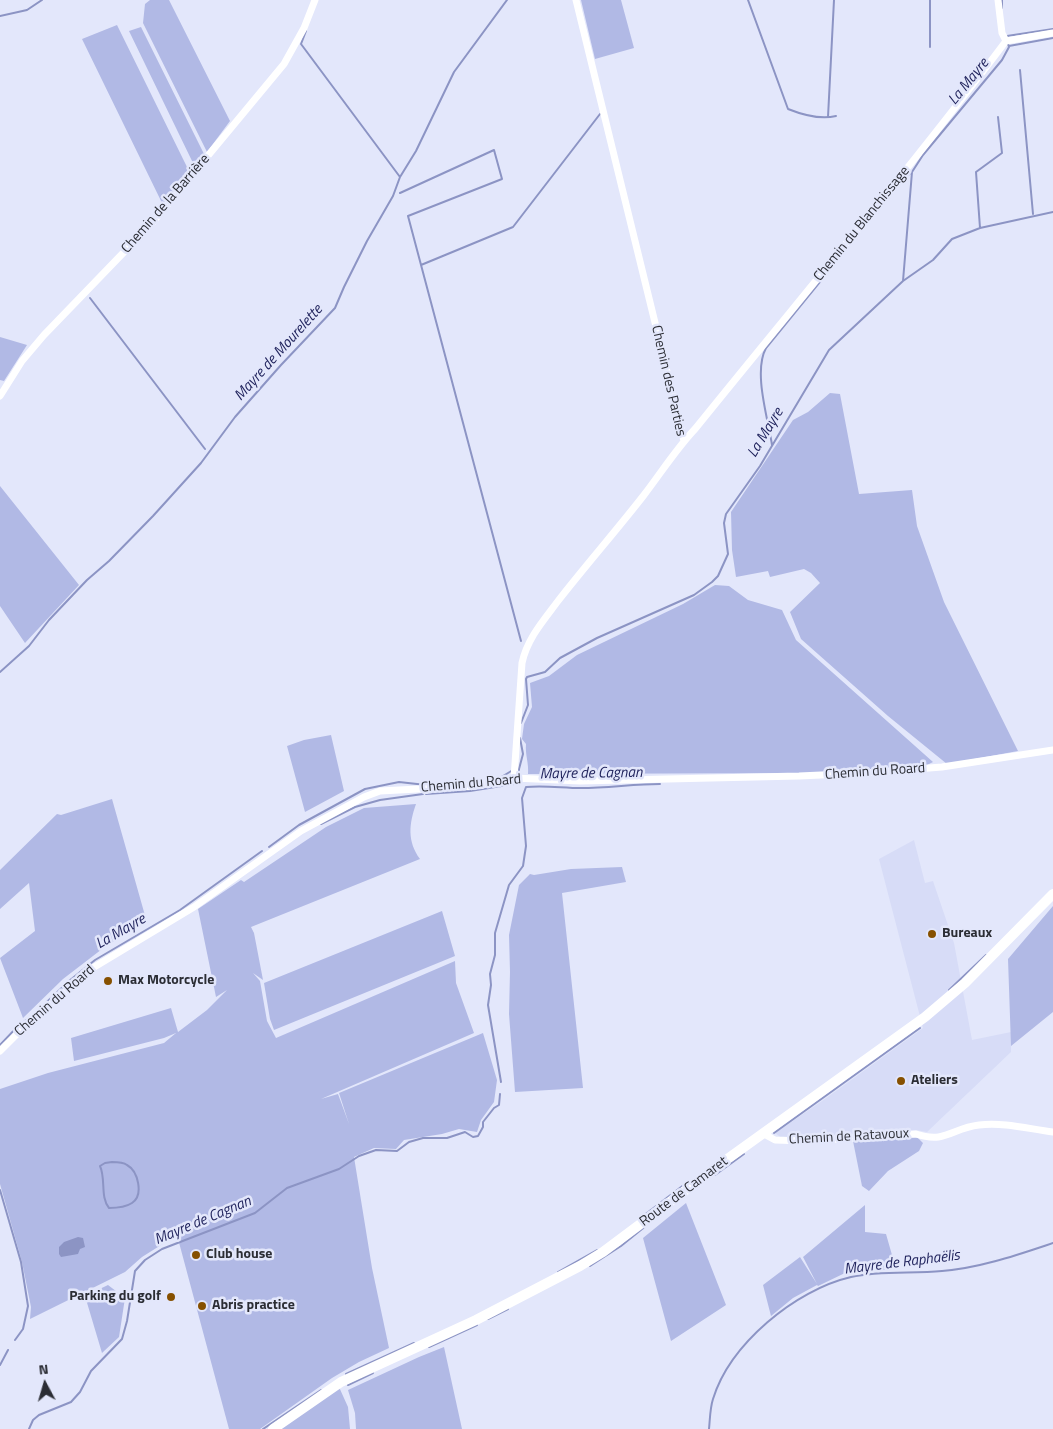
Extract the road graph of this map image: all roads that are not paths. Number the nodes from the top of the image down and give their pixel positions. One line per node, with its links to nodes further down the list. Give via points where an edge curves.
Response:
1 (315, 0): 6 (street, Chemin de la Barrière, via 284,64 153,222 44,335 22,361)
2 (576, 0): 7 (street, Chemin des Parties)
3 (998, 0): 5 (street)
4 (1053, 33): 5 (street)
5 (1006, 41): 7 (street, Chemin du Blanchissage, via 831,264)
6 (0, 396)
7 (684, 440): 9 (street, Chemin des Parties, via 528,643 521,671)
8 (1053, 750): 9 (street, Chemin du Roard, via 942,767 865,773 580,781)
9 (514, 778): 11 (street, Chemin du Roard, via 476,786 380,791 349,804 301,831 194,907 91,969)
10 (1053, 894): 13 (main road, Route de Camaret, via 946,1000)
11 (0, 1051)
12 (1053, 1132): 13 (street, Chemin de Ratavoux, via 991,1124 940,1138 916,1134 805,1141 775,1140)
13 (764, 1134): 14 (main road, Route de Camaret, via 588,1261 476,1320 342,1382)
14 (273, 1429)

